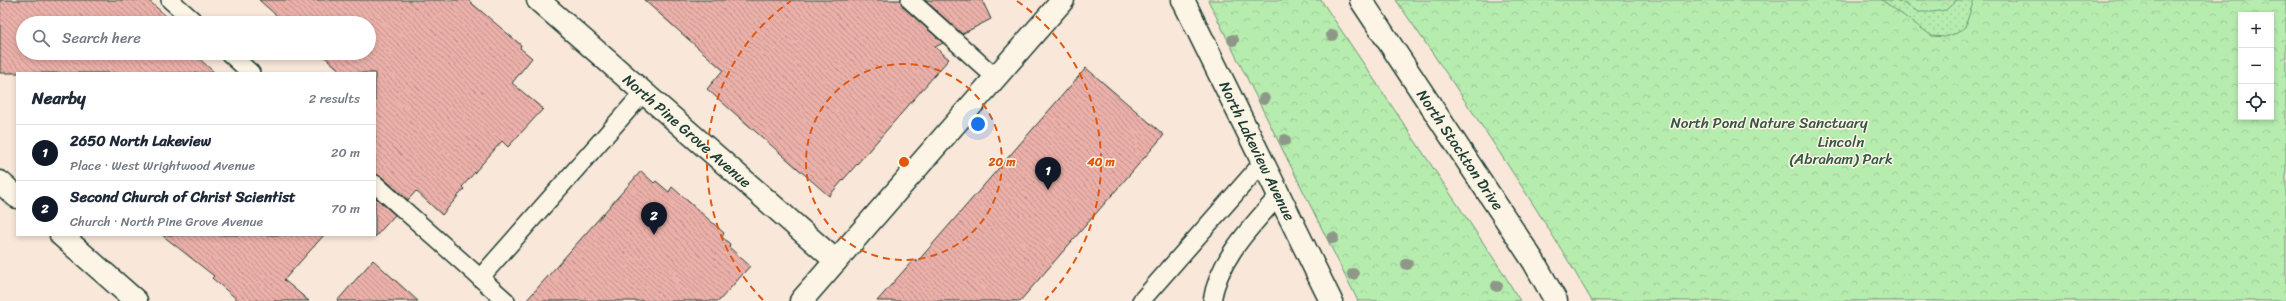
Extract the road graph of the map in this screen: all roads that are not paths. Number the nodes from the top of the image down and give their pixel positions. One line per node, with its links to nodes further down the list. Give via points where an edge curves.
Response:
1 (170, 0): 7 (lane)
2 (538, 0): 11 (street, North Pine Grove Avenue)
3 (910, 0): 10 (lane)
4 (1063, 0): 10 (street)
5 (1184, 0): 12 (street, North Lakeview Avenue)
6 (1361, 0): 26 (street, North Stockton Drive, via 1534,262)
7 (188, 16)
8 (237, 60): 9 (lane)
9 (251, 72)
10 (996, 78): 18 (street)
11 (643, 93): 18 (street, North Pine Grove Avenue); 19 (lane)
12 (1263, 162): 15 (street, North Lakeview Avenue); 23 (lane)
13 (0, 182): 16 (street)
14 (376, 185): 19 (lane)
15 (1279, 195): 24 (lane, via 1248,230 1226,261 1215,284); 25 (street, North Lakeview Avenue)
16 (16, 196)
17 (62, 236): 20 (street)
18 (836, 261): 22 (street)
19 (480, 278): 21 (lane)
20 (136, 301)
21 (506, 301)
22 (801, 301)
23 (1141, 301)
24 (1212, 301)
25 (1331, 301)
26 (1556, 301)

